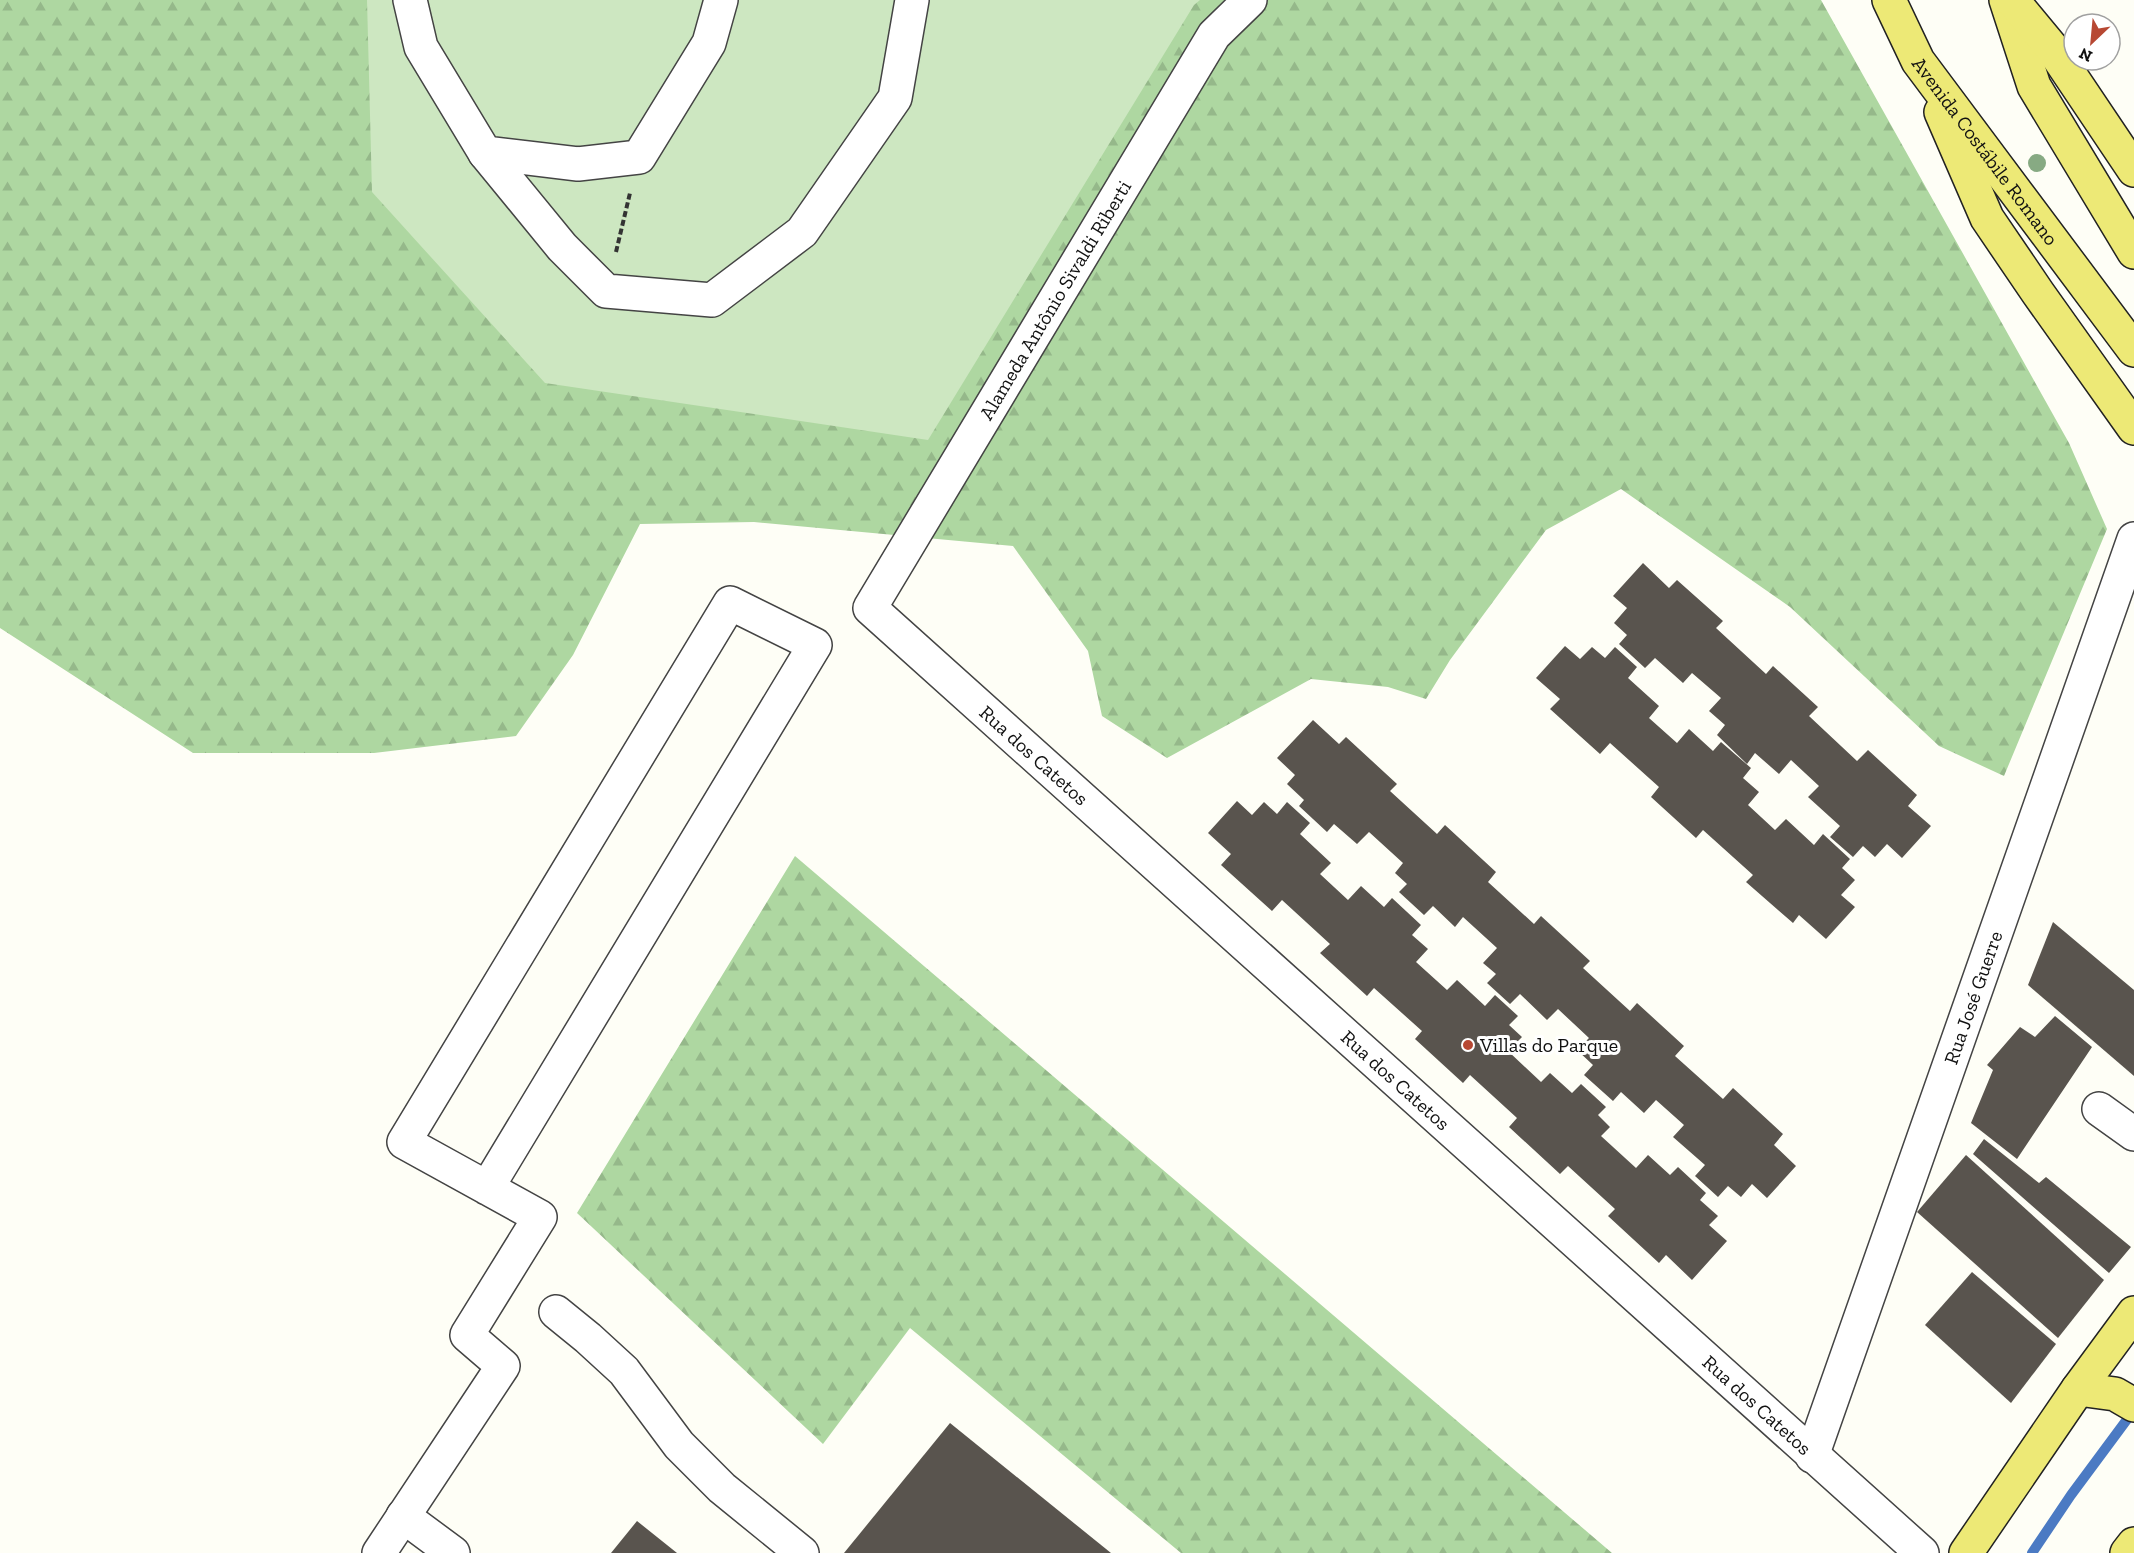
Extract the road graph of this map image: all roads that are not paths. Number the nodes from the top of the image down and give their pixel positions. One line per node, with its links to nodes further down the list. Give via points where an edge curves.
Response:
1 (410, 0): 9 (street, via 421,47)
2 (721, 0): 9 (street, via 709,43 639,157 578,164)
3 (912, 0): 9 (street, via 896,99 802,232 712,300 606,291 562,247)
4 (1250, 0): 15 (street, Alameda Antônio Sivaldi Riberti, via 1214,35)
5 (1889, 0): 8 (main road, Avenida Costábile Romano)
6 (2006, 0): 11 (main road, via 2034,86)
7 (2012, 0): 10 (main road, via 2052,48)
8 (1918, 61): 12 (main road, Avenida Costábile Romano); 13 (main road, via 1988,218)
9 (485, 153)
10 (2134, 170)
11 (2134, 252)
12 (2134, 350)
13 (2134, 428)
14 (2134, 539): 23 (street, Rua José Guerre)
15 (870, 609): 23 (street, Rua dos Catetos)
16 (2099, 1109): 17 (street)
17 (2134, 1134)
18 (487, 1188): 18 (street, via 518,1137 815,645 730,603 404,1142); 24 (street, via 540,1217 467,1335 503,1366)
19 (556, 1312): 28 (street, via 624,1371 679,1445 722,1488)
20 (2134, 1314): 21 (main road)
21 (2078, 1389): 22 (main road); 30 (main road)
22 (2125, 1399)
23 (1812, 1456): 29 (street, Rua dos Catetos)
24 (403, 1516): 26 (street); 27 (street)
25 (2134, 1544): 31 (main road)
26 (379, 1553)
27 (453, 1553)
28 (802, 1553)
29 (1922, 1553)
30 (1966, 1553)
31 (2127, 1553)

